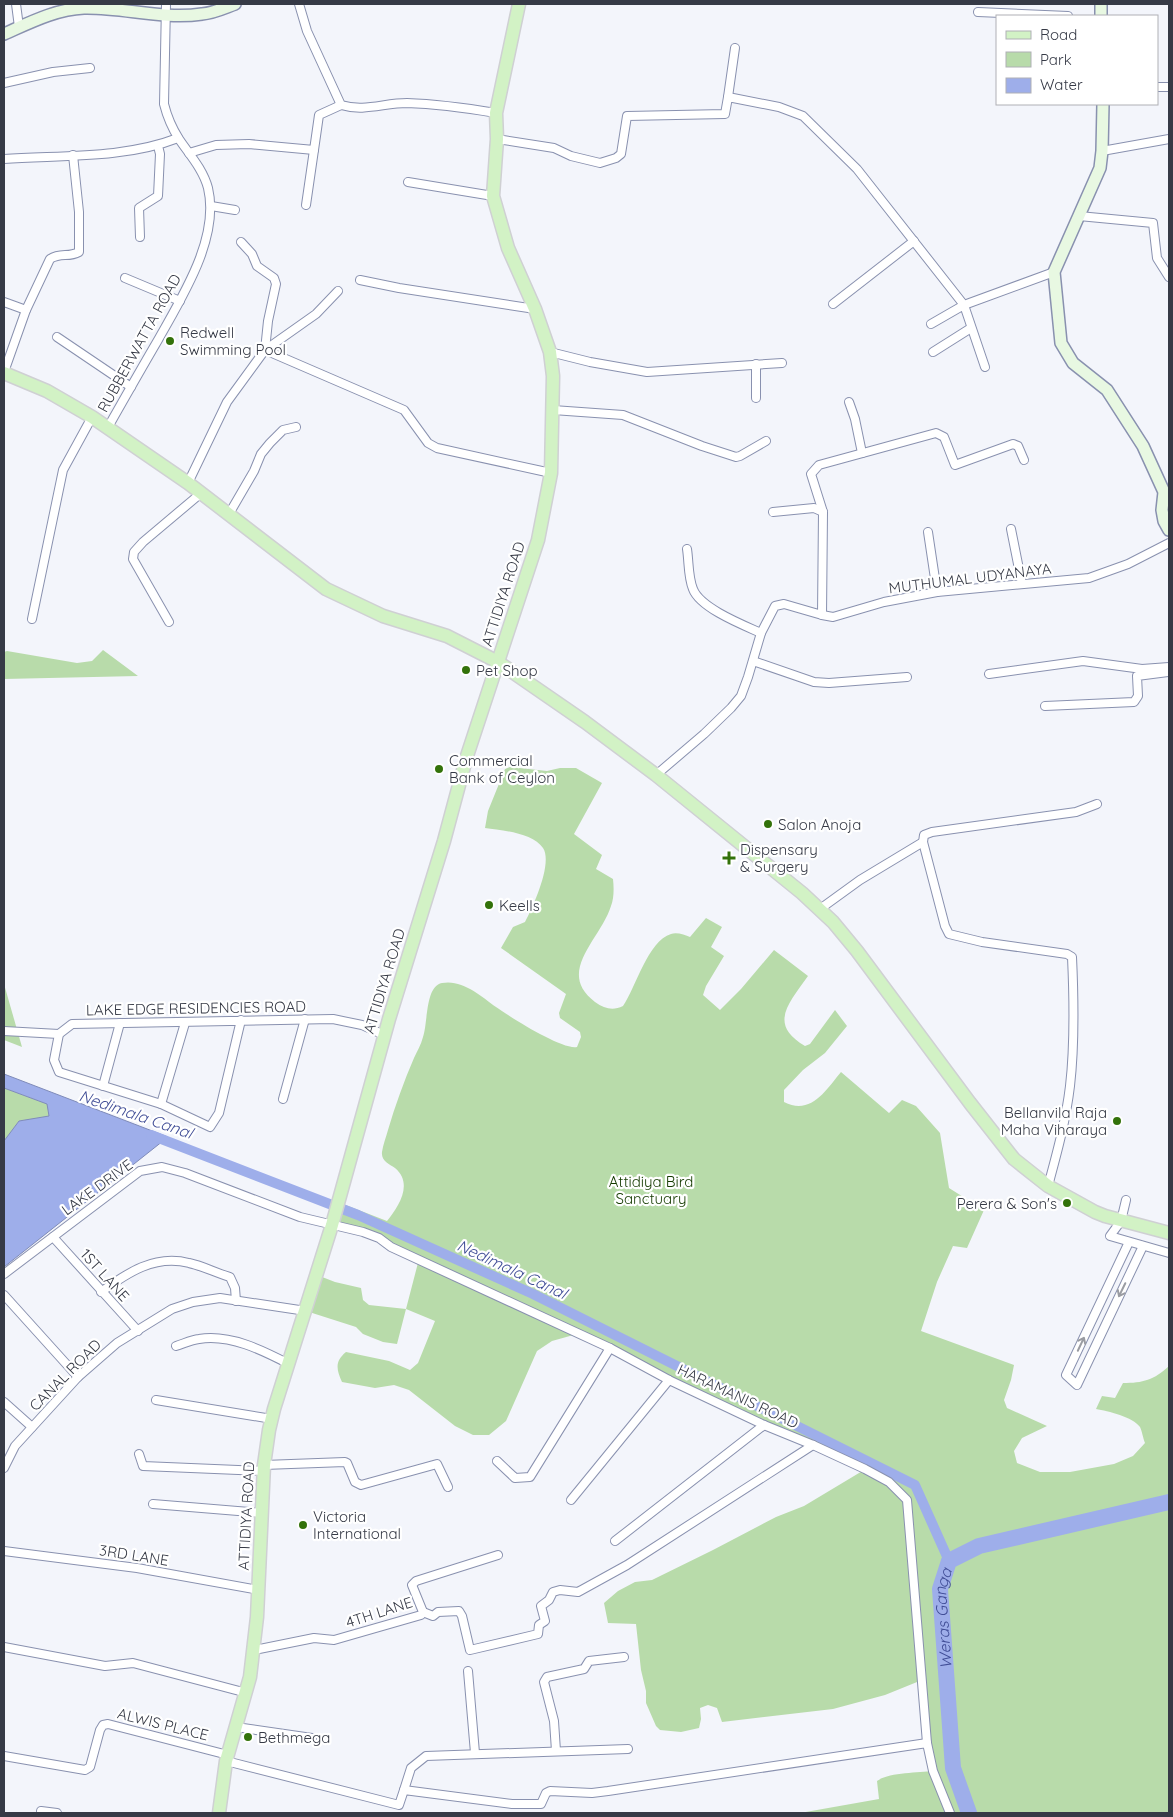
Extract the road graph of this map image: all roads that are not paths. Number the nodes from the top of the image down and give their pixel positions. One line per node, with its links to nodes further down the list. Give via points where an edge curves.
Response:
1 (16, 4): 9 (street)
2 (235, 4): 6 (street, via 201,15)
3 (299, 4): 15 (street, via 307,31)
4 (518, 4): 17 (main road, ATTIDIYA ROAD)
5 (83, 6): 6 (street); 9 (street, via 58,12)
6 (165, 9): 18 (street, RUBBERWATTA ROAD, via 164,104)
7 (978, 12): 8 (street)
8 (1046, 15)
9 (20, 28): 10 (street)
10 (4, 34)
11 (735, 48): 14 (street)
12 (90, 68): 13 (street)
13 (4, 83)
14 (728, 97): 19 (street, via 725,114 627,116 621,154 600,163 554,148); 34 (street, via 779,107 803,116 857,169)
15 (341, 105): 17 (street, via 354,109 404,103 455,105); 22 (street, via 319,115)
16 (1103, 105): 23 (street)
17 (496, 113): 19 (main road, ATTIDIYA ROAD)
18 (178, 138): 21 (street); 24 (street, RUBBERWATTA ROAD)
19 (496, 139): 28 (main road, ATTIDIYA ROAD)
20 (1169, 139): 23 (street)
21 (158, 146): 25 (street, via 99,155); 33 (street, via 158,196 139,208)
22 (314, 150): 24 (street, via 249,144 216,145); 30 (street)
23 (1102, 150): 32 (street, via 1100,168)
24 (189, 154): 29 (street, RUBBERWATTA ROAD, via 204,175)
25 (73, 155): 26 (street); 46 (street, via 79,252 57,254 50,259)
26 (4, 159)
27 (408, 182): 28 (street)
28 (493, 196): 45 (main road, ATTIDIYA ROAD, via 508,248)
29 (210, 206): 31 (street); 41 (street, RUBBERWATTA ROAD, via 205,240)
30 (306, 206)
31 (235, 210)
32 (1080, 216): 36 (street); 37 (street, via 1153,223 1157,258)
33 (140, 237)
34 (914, 241): 43 (street); 44 (street)
35 (242, 242): 50 (street, via 257,266 274,278 276,284)
36 (1054, 272): 44 (street); 69 (street, via 1061,343 1073,363 1107,390)
37 (1169, 277)
38 (125, 278): 41 (street)
39 (360, 280): 45 (street)
40 (338, 291): 50 (street, via 316,314)
41 (180, 301): 57 (street, RUBBERWATTA ROAD)
42 (4, 302): 46 (street)
43 (832, 304)
44 (964, 305): 47 (street); 48 (street)
45 (535, 309): 51 (main road, ATTIDIYA ROAD)
46 (26, 310): 56 (street)
47 (931, 324)
48 (971, 328): 52 (street); 55 (street)
49 (57, 337): 57 (street)
50 (265, 350): 67 (street, via 404,410 428,443 437,448); 68 (street, via 226,402)
51 (550, 352): 54 (street, via 647,372); 60 (main road, ATTIDIYA ROAD)
52 (933, 352)
53 (782, 363): 54 (street)
54 (756, 364): 58 (street)
55 (985, 367)
56 (4, 373): 61 (main road, via 47,391)
57 (131, 387): 63 (street, RUBBERWATTA ROAD)
58 (756, 398)
59 (849, 402): 65 (street)
60 (553, 410): 64 (street, via 623,414 736,457); 67 (main road, ATTIDIYA ROAD)
61 (92, 417): 63 (main road); 82 (street, via 62,470)
62 (296, 427): 73 (street, via 283,430 261,454)
63 (107, 429): 68 (main road)
64 (766, 441)
65 (862, 453): 66 (street, via 936,433 944,437 955,465 1013,444 1018,446); 72 (street, via 819,464 811,474)
66 (1024, 460)
67 (551, 473): 86 (main road, ATTIDIYA ROAD, via 538,540)
68 (188, 483): 70 (main road)
69 (1167, 491): 75 (street, via 1162,510)
70 (200, 494): 73 (main road); 83 (street, via 134,552 133,559)
71 (773, 512): 72 (street, via 814,508)
72 (823, 512): 81 (street)
73 (228, 514): 86 (main road, via 326,589 383,616 447,636)
74 (1011, 529): 79 (street)
75 (1169, 530)
76 (928, 532): 80 (street)
77 (1169, 543): 79 (street, MUTHUMAL UDYANAYA, via 1128,564 1089,578)
78 (687, 550): 84 (street, via 693,589 698,596 713,610)
79 (1022, 584): 80 (street, MUTHUMAL UDYANAYA)
80 (937, 592): 81 (street, MUTHUMAL UDYANAYA, via 884,602 841,616)
81 (822, 616): 84 (street, MUTHUMAL UDYANAYA, via 784,604 774,606)
82 (32, 619)
83 (169, 622)
84 (761, 634): 85 (street, MUTHUMAL UDYANAYA)
85 (753, 661): 90 (street, via 814,682); 92 (street, MUTHUMAL UDYANAYA, via 741,696 731,708)
86 (498, 662): 92 (main road); 102 (main road, ATTIDIYA ROAD)
87 (1169, 667): 89 (street, via 1142,669 1083,661)
88 (1169, 672): 91 (street, via 1137,676 1138,696 1134,702)
89 (989, 674)
90 (906, 677)
91 (1045, 706)
92 (656, 775): 95 (main road)
93 (1097, 804): 94 (street, via 1076,812 932,832 924,835)
94 (923, 842): 95 (street); 106 (street, via 944,926 949,934 1072,956 1075,1009 1070,1087 1062,1135)
95 (820, 909): 106 (main road, via 857,951 1014,1159)
96 (305, 1019): 97 (street, LAKE EDGE RESIDENCIES ROAD); 102 (street, LAKE EDGE RESIDENCIES ROAD, via 333,1019 362,1025); 104 (street)
97 (241, 1020): 98 (street, LAKE EDGE RESIDENCIES ROAD); 105 (street, via 219,1113 210,1127)
98 (185, 1022): 99 (street, LAKE EDGE RESIDENCIES ROAD); 105 (street)
99 (120, 1023): 101 (street, LAKE EDGE RESIDENCIES ROAD, via 72,1024); 103 (street)
100 (4, 1031): 101 (street)
101 (59, 1034): 103 (street, via 54,1060 59,1072)
102 (384, 1035): 109 (main road, ATTIDIYA ROAD)
103 (103, 1086): 105 (street)
104 (283, 1099)
105 (161, 1104)
106 (1048, 1186): 108 (main road, via 1094,1212)
107 (1126, 1200): 108 (street)
108 (1121, 1221): 110 (main road); 112 (street, via 1110,1236)
109 (332, 1225): 111 (street, LAKE DRIVE, via 185,1172 162,1167 140,1171); 119 (main road, ATTIDIYA ROAD); 122 (street, HARAMANIS ROAD, via 379,1238 398,1250)
110 (1169, 1233)
111 (52, 1237): 115 (street, LAKE DRIVE); 116 (street, 1ST LANE)
112 (1129, 1242): 113 (street); 113 (street, one-way to 112, via 1077,1385 1066,1375)
113 (1143, 1246): 114 (street)
114 (1169, 1253)
115 (4, 1274)
116 (101, 1292): 118 (street, via 127,1272 159,1261 188,1262 230,1277); 120 (street, 1ST LANE)
117 (4, 1295): 124 (street)
118 (236, 1301): 119 (street, CANAL ROAD); 120 (street, CANAL ROAD, via 220,1298 193,1302 172,1309)
119 (306, 1311): 123 (main road, ATTIDIYA ROAD)
120 (138, 1331): 124 (street, CANAL ROAD, via 117,1343)
121 (176, 1346): 123 (street, via 199,1339 219,1339 256,1347)
122 (610, 1348): 125 (street, HARAMANIS ROAD); 133 (street, via 530,1476 516,1478)
123 (289, 1364): 128 (main road, ATTIDIYA ROAD)
124 (78, 1377): 130 (street, CANAL ROAD)
125 (669, 1380): 129 (street, HARAMANIS ROAD); 137 (street)
126 (156, 1400): 128 (street)
127 (4, 1402): 130 (street)
128 (272, 1418): 135 (main road, ATTIDIYA ROAD)
129 (764, 1425): 131 (street, HARAMANIS ROAD); 140 (street)
130 (32, 1427): 134 (street, CANAL ROAD, via 15,1446)
131 (813, 1445): 144 (street, via 627,1565 578,1592 553,1592 541,1606 545,1621 538,1634 470,1650 458,1611 438,1612 433,1616); 152 (street, HARAMANIS ROAD, via 889,1482 907,1500)
132 (139, 1454): 135 (street, via 143,1466)
133 (497, 1461)
134 (4, 1468)
135 (264, 1468): 136 (street, via 345,1462 355,1482 361,1485 437,1464); 139 (main road, ATTIDIYA ROAD)
136 (448, 1487)
137 (571, 1500)
138 (153, 1504): 139 (street)
139 (262, 1513): 143 (main road, ATTIDIYA ROAD)
140 (615, 1541)
141 (4, 1551): 143 (street, 3RD LANE, via 138,1568)
142 (498, 1555): 144 (street, 4TH LANE, via 416,1581 412,1585)
143 (259, 1590): 146 (main road, ATTIDIYA ROAD)
144 (423, 1612): 146 (street, 4TH LANE, via 334,1640 314,1638)
145 (4, 1647): 149 (street, via 105,1666 133,1663)
146 (254, 1650): 149 (main road, ATTIDIYA ROAD)
147 (624, 1657): 154 (street, via 590,1661 584,1669 547,1677 544,1682 554,1720)
148 (468, 1671): 155 (street)
149 (246, 1693): 150 (main road, ATTIDIYA ROAD)
150 (236, 1727): 151 (street); 157 (main road, ATTIDIYA ROAD)
151 (312, 1738)
152 (927, 1743): 158 (street, via 608,1791 550,1791 541,1804 512,1804); 163 (street, HARAMANIS ROAD, via 933,1771)
153 (628, 1749): 154 (street)
154 (556, 1751): 155 (street)
155 (475, 1753): 158 (street, via 426,1756 411,1768)
156 (4, 1756): 157 (street, ALWIS PLACE, via 85,1770 90,1767 100,1730 108,1724)
157 (227, 1758): 159 (street); 162 (main road, ATTIDIYA ROAD)
158 (404, 1790): 159 (street)
159 (398, 1809)
160 (41, 1811): 161 (street)
161 (57, 1813)
162 (219, 1813)
163 (950, 1813)

